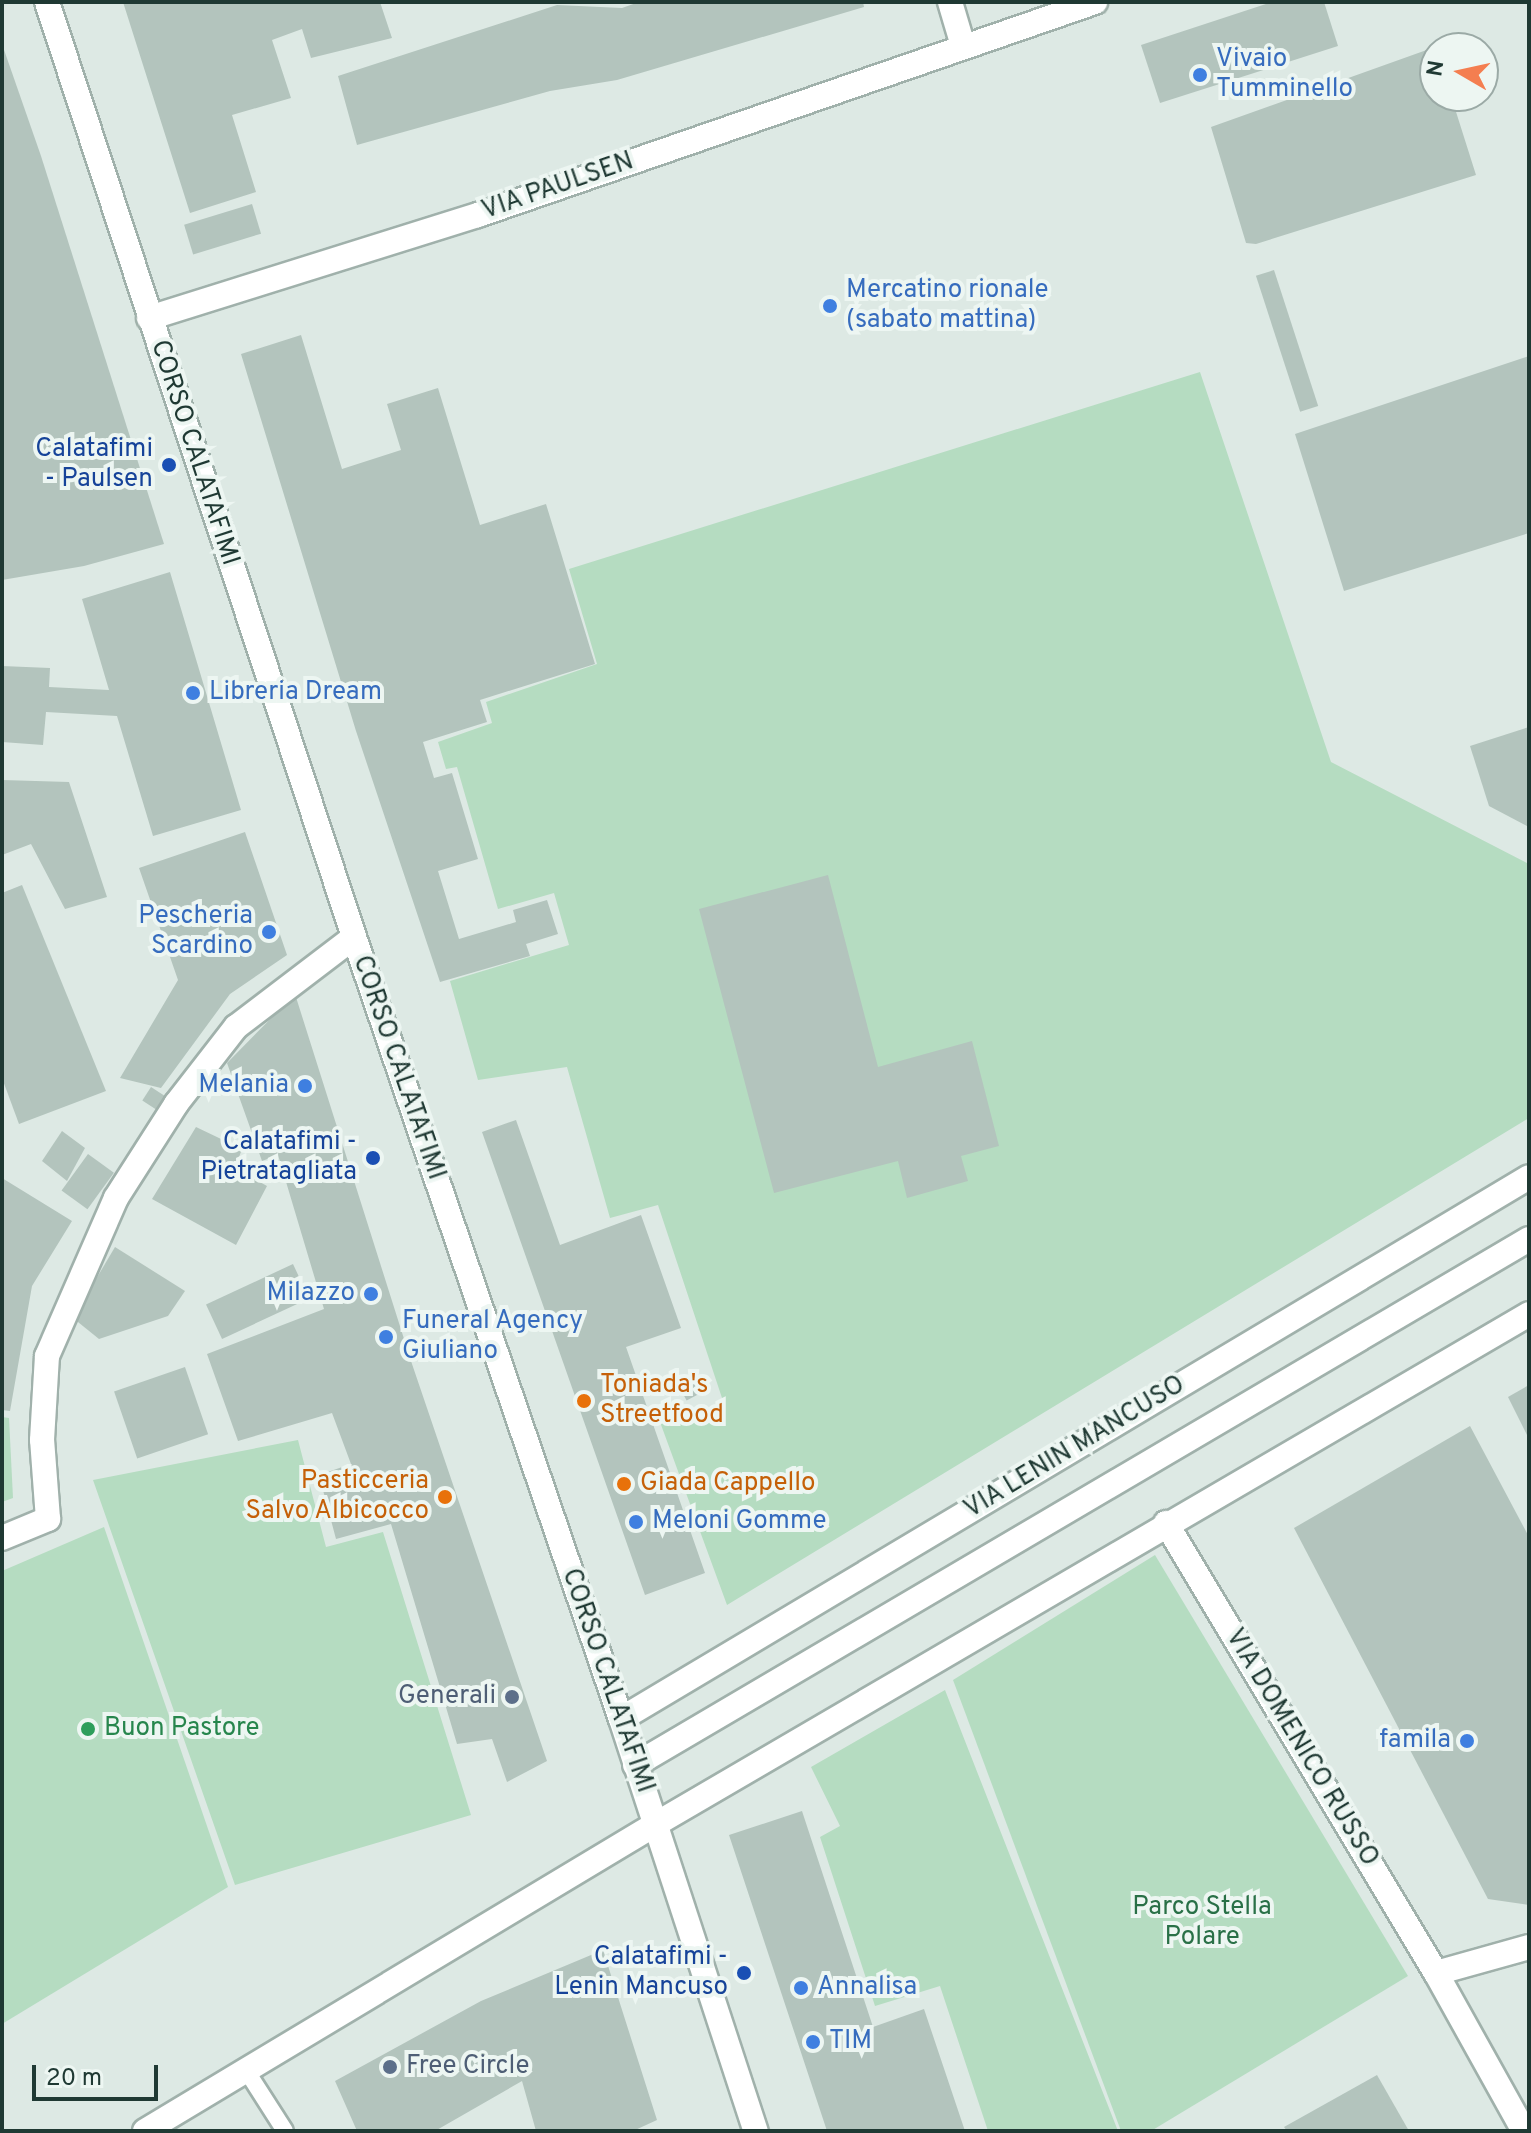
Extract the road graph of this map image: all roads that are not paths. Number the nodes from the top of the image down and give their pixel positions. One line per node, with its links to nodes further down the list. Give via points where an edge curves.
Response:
1 (47, 2): 5 (street, CORSO CALATAFIMI)
2 (950, 2): 4 (street)
3 (1095, 2): 4 (street, VIA PAULSEN)
4 (963, 46): 5 (street, VIA PAULSEN, via 478,215)
5 (149, 318): 6 (street, CORSO CALATAFIMI)
6 (354, 937): 11 (street, via 236,1027 176,1104 116,1198 47,1356 42,1440 48,1519); 12 (street, CORSO CALATAFIMI)
7 (1529, 1177): 12 (street, VIA LENIN MANCUSO)
8 (1529, 1239): 13 (street, VIA LENIN MANCUSO)
9 (1529, 1314): 10 (street)
10 (1166, 1523): 14 (street); 16 (street, VIA DOMENICO RUSSO)
11 (2, 1538)
12 (621, 1719): 13 (street, CORSO CALATAFIMI)
13 (635, 1765): 14 (street, CORSO CALATAFIMI)
14 (656, 1824): 17 (street); 20 (street, CORSO CALATAFIMI)
15 (1529, 1947): 16 (street)
16 (1436, 1973): 21 (street, VIA DOMENICO RUSSO)
17 (246, 2070): 18 (street); 19 (lane)
18 (145, 2131)
19 (285, 2131)
20 (756, 2131)
21 (1524, 2131)

